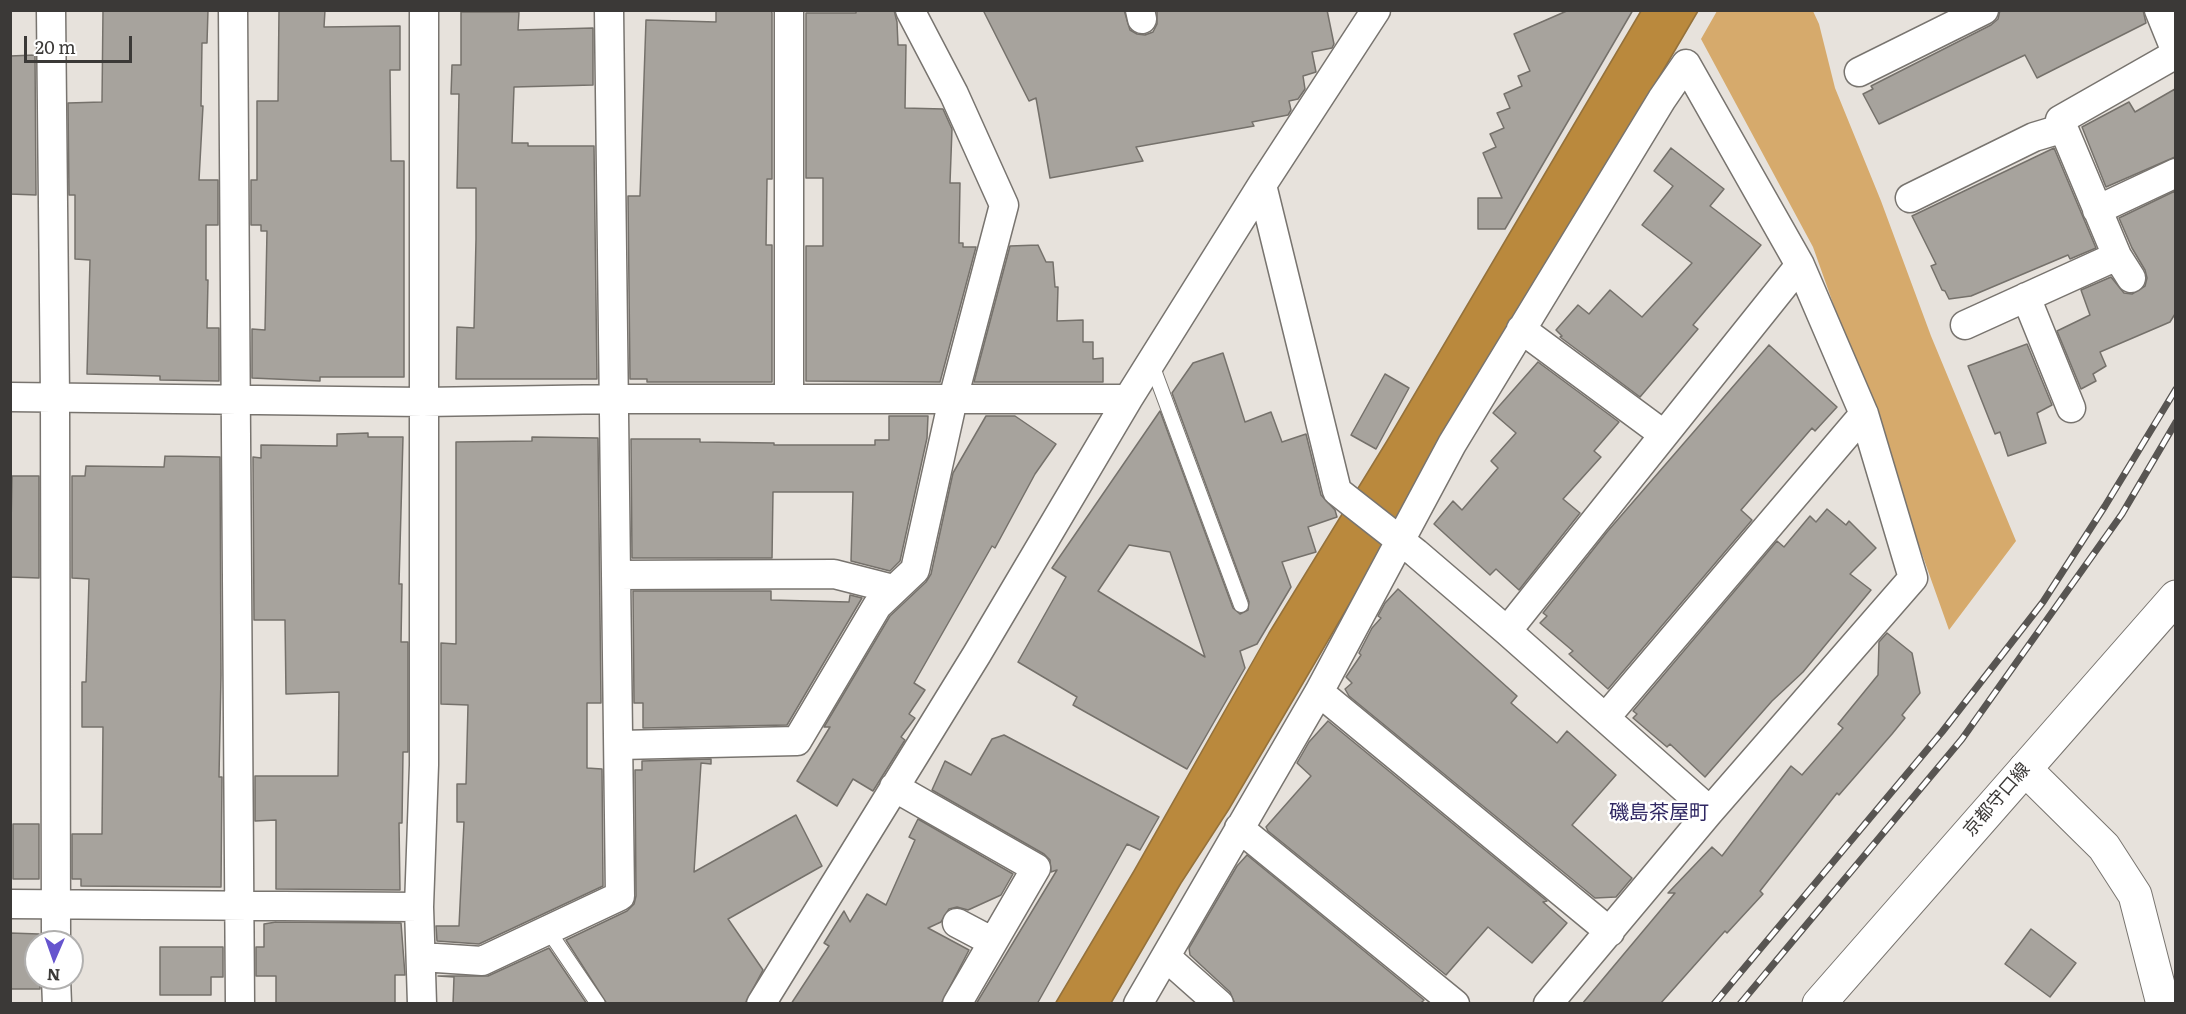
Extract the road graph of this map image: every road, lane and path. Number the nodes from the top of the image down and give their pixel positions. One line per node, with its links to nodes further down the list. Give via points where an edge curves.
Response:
1 (51, 10): 23 (street)
2 (233, 10): 24 (street)
3 (424, 10): 29 (street)
4 (609, 10): 26 (street)
5 (789, 10): 25 (street)
6 (910, 10): 27 (street, via 954,94 1004,205)
7 (1376, 10): 14 (street)
8 (1984, 10): 11 (street)
9 (2159, 10): 10 (street)
10 (2175, 53): 12 (street, via 2060,120)
11 (1859, 72)
12 (2064, 128): 15 (street, via 2034,137); 16 (street)
13 (2175, 173): 16 (street)
14 (1262, 185): 21 (street); 33 (street, via 1338,491)
15 (1910, 198)
16 (2097, 210): 18 (street, via 2124,267)
17 (1800, 265): 20 (street, via 1686,64); 31 (street); 32 (street)
18 (2026, 297): 19 (street); 30 (street)
19 (1965, 325)
20 (1521, 328): 32 (street); 33 (street, via 1452,444)
21 (1151, 362): 28 (street); 37 (lane)
22 (10, 397): 23 (street)
23 (55, 397): 24 (street); 47 (street)
24 (236, 398): 29 (street); 48 (street)
25 (789, 398): 26 (street); 27 (street)
26 (616, 399): 29 (street); 34 (street)
27 (953, 399): 28 (street); 35 (street, via 915,570)
28 (1128, 399): 43 (street)
29 (423, 402): 49 (street, via 424,765)
30 (2071, 408)
31 (1864, 414): 40 (street); 44 (street, via 1913,578)
32 (1663, 434): 38 (street)
33 (1401, 543): 38 (street); 39 (street)
34 (616, 575): 35 (street, via 834,574); 41 (street)
35 (893, 589): 41 (street, via 877,606 796,741)
36 (2175, 597): 42 (main road, 京都守口線)
37 (1241, 605)
38 (1507, 631): 40 (street)
39 (1319, 692): 45 (street); 53 (street)
40 (1606, 717): 44 (street)
41 (620, 745): 52 (street, via 620,896)
42 (2025, 769): 66 (main road, 京都守口線); 67 (main road, via 2104,847 2135,895)
43 (894, 787): 54 (street, via 1036,868); 60 (street)
44 (1710, 811): 53 (street)
45 (1239, 828): 56 (street); 64 (street)
46 (10, 904): 47 (street)
47 (55, 904): 48 (street); 51 (street)
48 (239, 904): 49 (street); 57 (street)
49 (419, 907): 55 (street)
50 (957, 922): 54 (street)
51 (56, 930)
52 (548, 930): 55 (street, via 482,961); 59 (lane)
53 (1610, 932): 65 (street)
54 (993, 942): 61 (street)
55 (421, 957): 58 (street)
56 (1166, 957): 62 (street); 63 (street)
57 (240, 1004)
58 (422, 1004)
59 (598, 1004)
60 (761, 1004)
61 (957, 1004)
62 (1138, 1004)
63 (1219, 1004)
64 (1455, 1004)
65 (1548, 1004)
66 (1819, 1004)
67 (2163, 1004)

